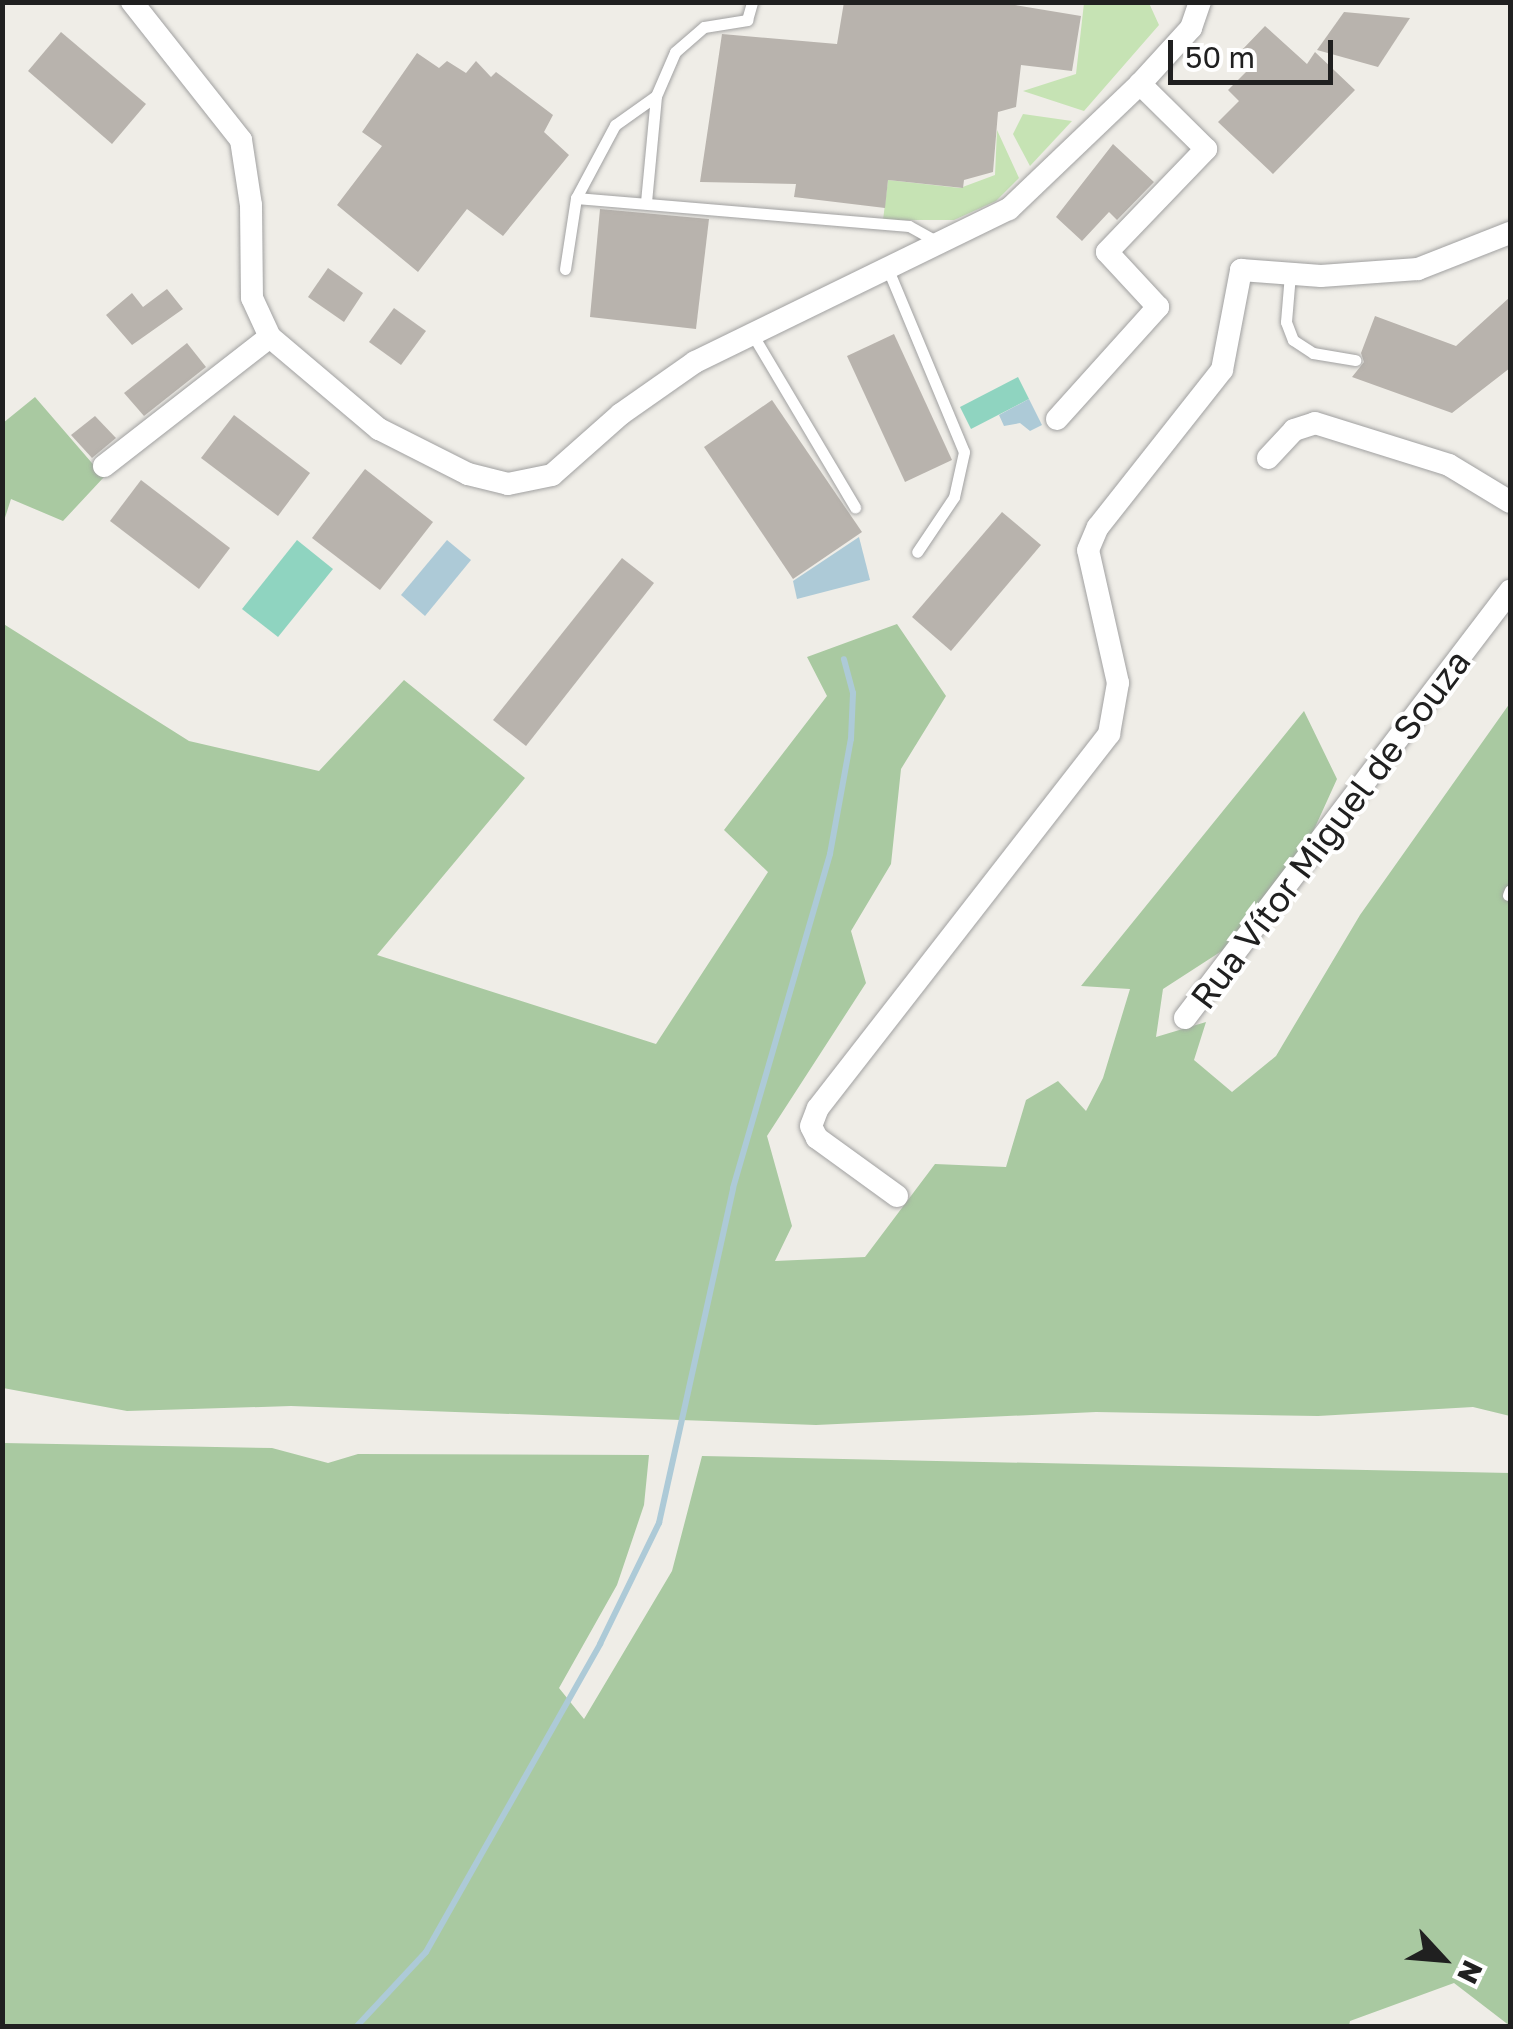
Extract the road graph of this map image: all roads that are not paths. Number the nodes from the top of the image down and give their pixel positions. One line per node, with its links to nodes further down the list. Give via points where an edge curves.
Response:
1 (132, 2): 14 (street, via 241,140 251,205 252,298)
2 (752, 2): 5 (lane, via 739,25 704,27 688,37)
3 (1200, 2): 4 (street, via 1191,28)
4 (1140, 84): 9 (street, via 1009,209); 16 (street, via 1206,149 1107,252 1158,307)
5 (656, 96): 6 (lane, via 615,125); 7 (lane)
6 (576, 198): 7 (lane); 11 (lane)
7 (646, 202): 9 (lane, via 909,226)
8 (1510, 233): 12 (street, via 1418,268)
9 (940, 243): 10 (street)
10 (888, 267): 13 (street); 21 (lane, via 964,452 954,497)
11 (565, 269)
12 (1290, 274): 15 (lane, via 1286,322 1294,340 1312,353); 24 (street, via 1242,270 1222,370 1098,528 1088,550 1118,683 1109,734 818,1108 812,1126 817,1138)
13 (752, 332): 14 (street, via 656,388 552,476 530,484 468,474 410,447 332,395); 20 (lane)
14 (270, 337): 18 (street)
15 (1355, 360)
16 (1056, 419)
17 (1268, 458): 19 (street, via 1294,430 1315,424 1448,465)
18 (104, 466)
19 (1510, 502)
20 (854, 506)
21 (917, 552)
22 (1510, 592): 23 (street, Rua Vítor Miguel de Souza)
23 (1185, 1018)
24 (897, 1196)

